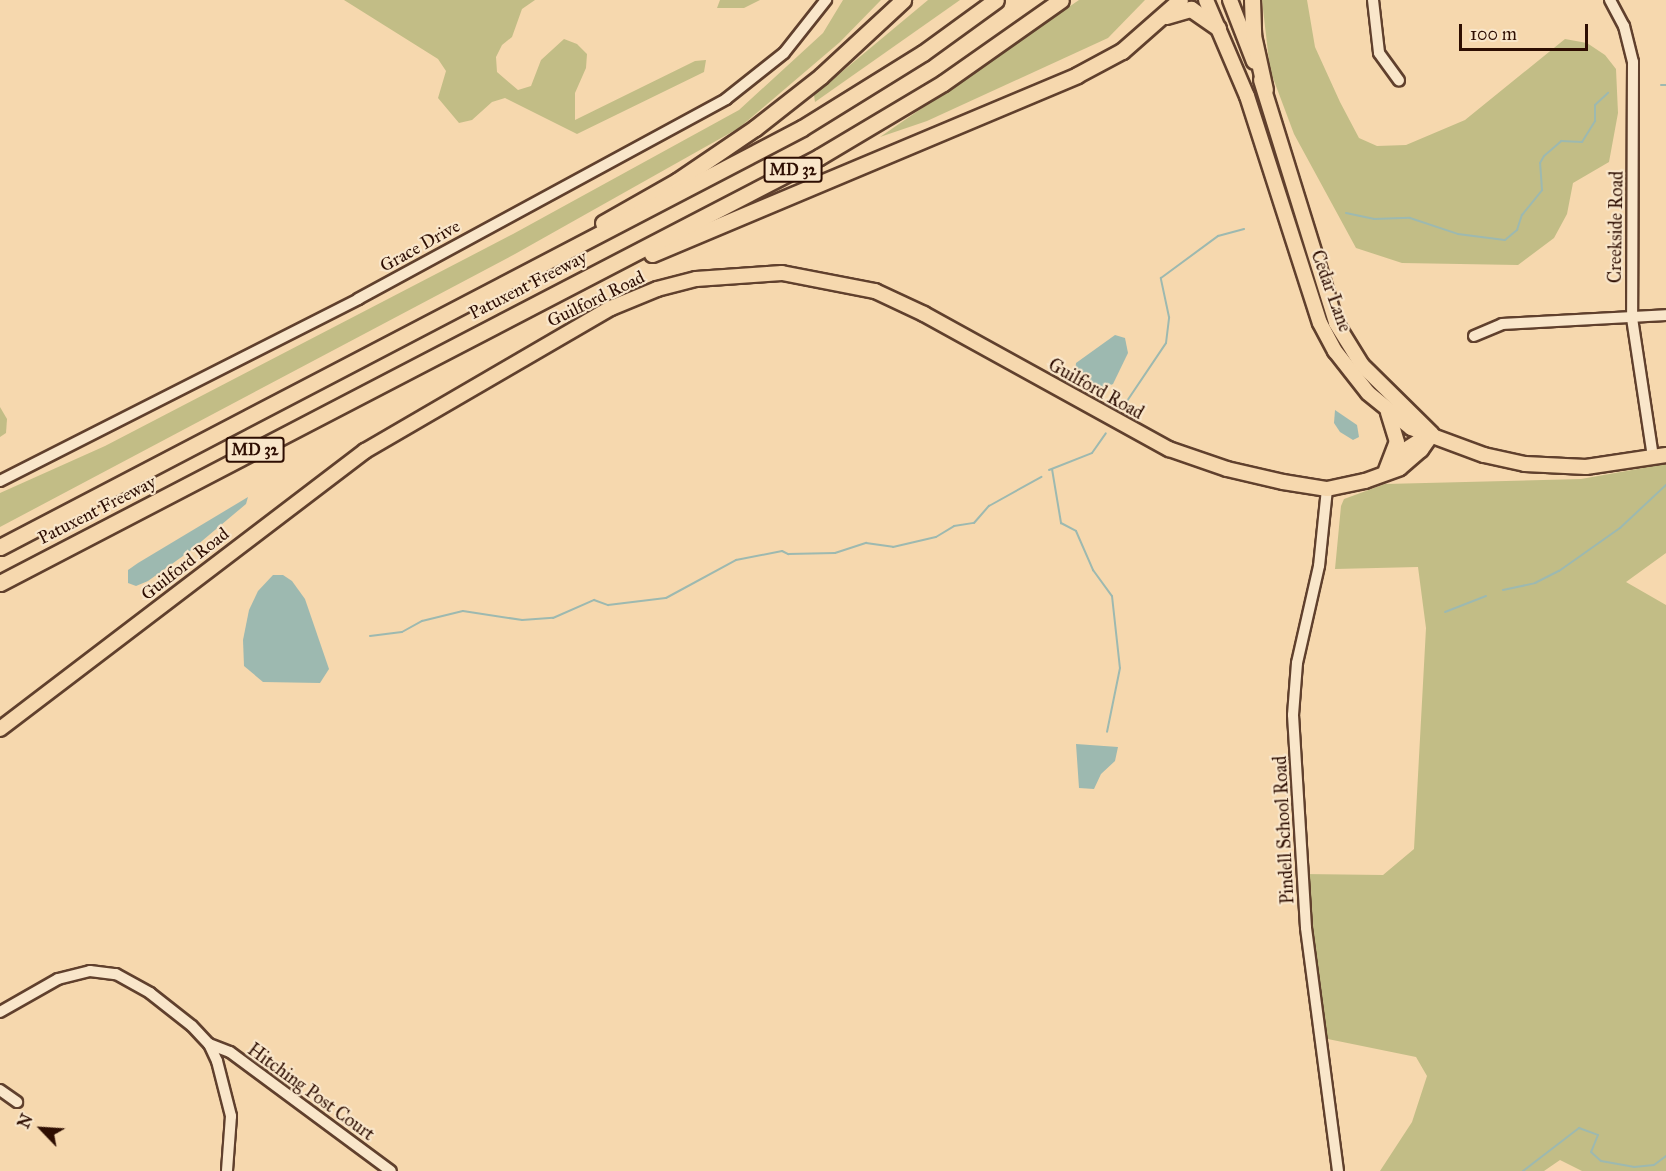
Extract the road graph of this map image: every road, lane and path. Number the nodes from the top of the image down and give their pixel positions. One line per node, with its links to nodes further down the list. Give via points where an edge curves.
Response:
1 (826, 0): 24 (street, Grace Drive, via 784,53 726,99 358,299)
2 (903, 0): 19 (highway, via 821,76 719,153)
3 (996, 0): 19 (highway, Patuxent Freeway / MD 32, via 923,53 802,128)
4 (1061, 0): 16 (highway, Patuxent Freeway / MD 32, via 1007,40 879,122)
5 (1180, 0): 11 (highway)
6 (1206, 0): 12 (main road, Cedar Lane)
7 (1230, 0): 14 (main road, Cedar Lane)
8 (1252, 0): 14 (highway, via 1253,35)
9 (1373, 0): 13 (street, via 1379,53)
10 (1610, 0): 17 (street, Creekside Road, via 1626,34 1635,82)
11 (1160, 19): 12 (highway, via 1191,9); 16 (highway, via 1122,51 1077,75)
12 (1218, 28): 20 (main road, Cedar Lane, via 1247,96 1320,323 1351,373)
13 (1400, 81)
14 (1265, 90): 21 (main road, Cedar Lane, via 1336,323 1362,365)
15 (1666, 315): 17 (street)
16 (510, 317): 27 (highway, Patuxent Freeway / MD 32)
17 (1632, 318): 18 (street, via 1502,324); 22 (street, Creekside Road)
18 (1474, 336)
19 (346, 367): 26 (highway, Patuxent Freeway / MD 32)
20 (1388, 412): 21 (main road, Cedar Lane, via 1411,428); 23 (main road, via 1397,442)
21 (1432, 434): 22 (main road, via 1484,455 1545,466 1586,467); 23 (main road, Guilford Road, via 1400,468)
22 (1660, 456)
23 (1389, 465): 25 (main road, Guilford Road, via 1365,481)
24 (0, 481)
25 (1327, 489): 28 (main road, Guilford Road, via 1252,475 1169,449 876,291 837,280 782,273 696,279 657,289 611,308 365,451); 35 (street, Pindell School Road, via 1319,566 1297,663 1293,715 1306,928)
26 (0, 547)
27 (0, 583)
28 (0, 729)
29 (0, 1012): 30 (street, via 58,979 103,971 122,976 150,993)
30 (209, 1044): 33 (street, via 224,1080 231,1116); 34 (street, Hitching Post Court, via 230,1052)
31 (0, 1090): 32 (street)
32 (17, 1102)
33 (227, 1171)
34 (392, 1171)
35 (1338, 1171)

